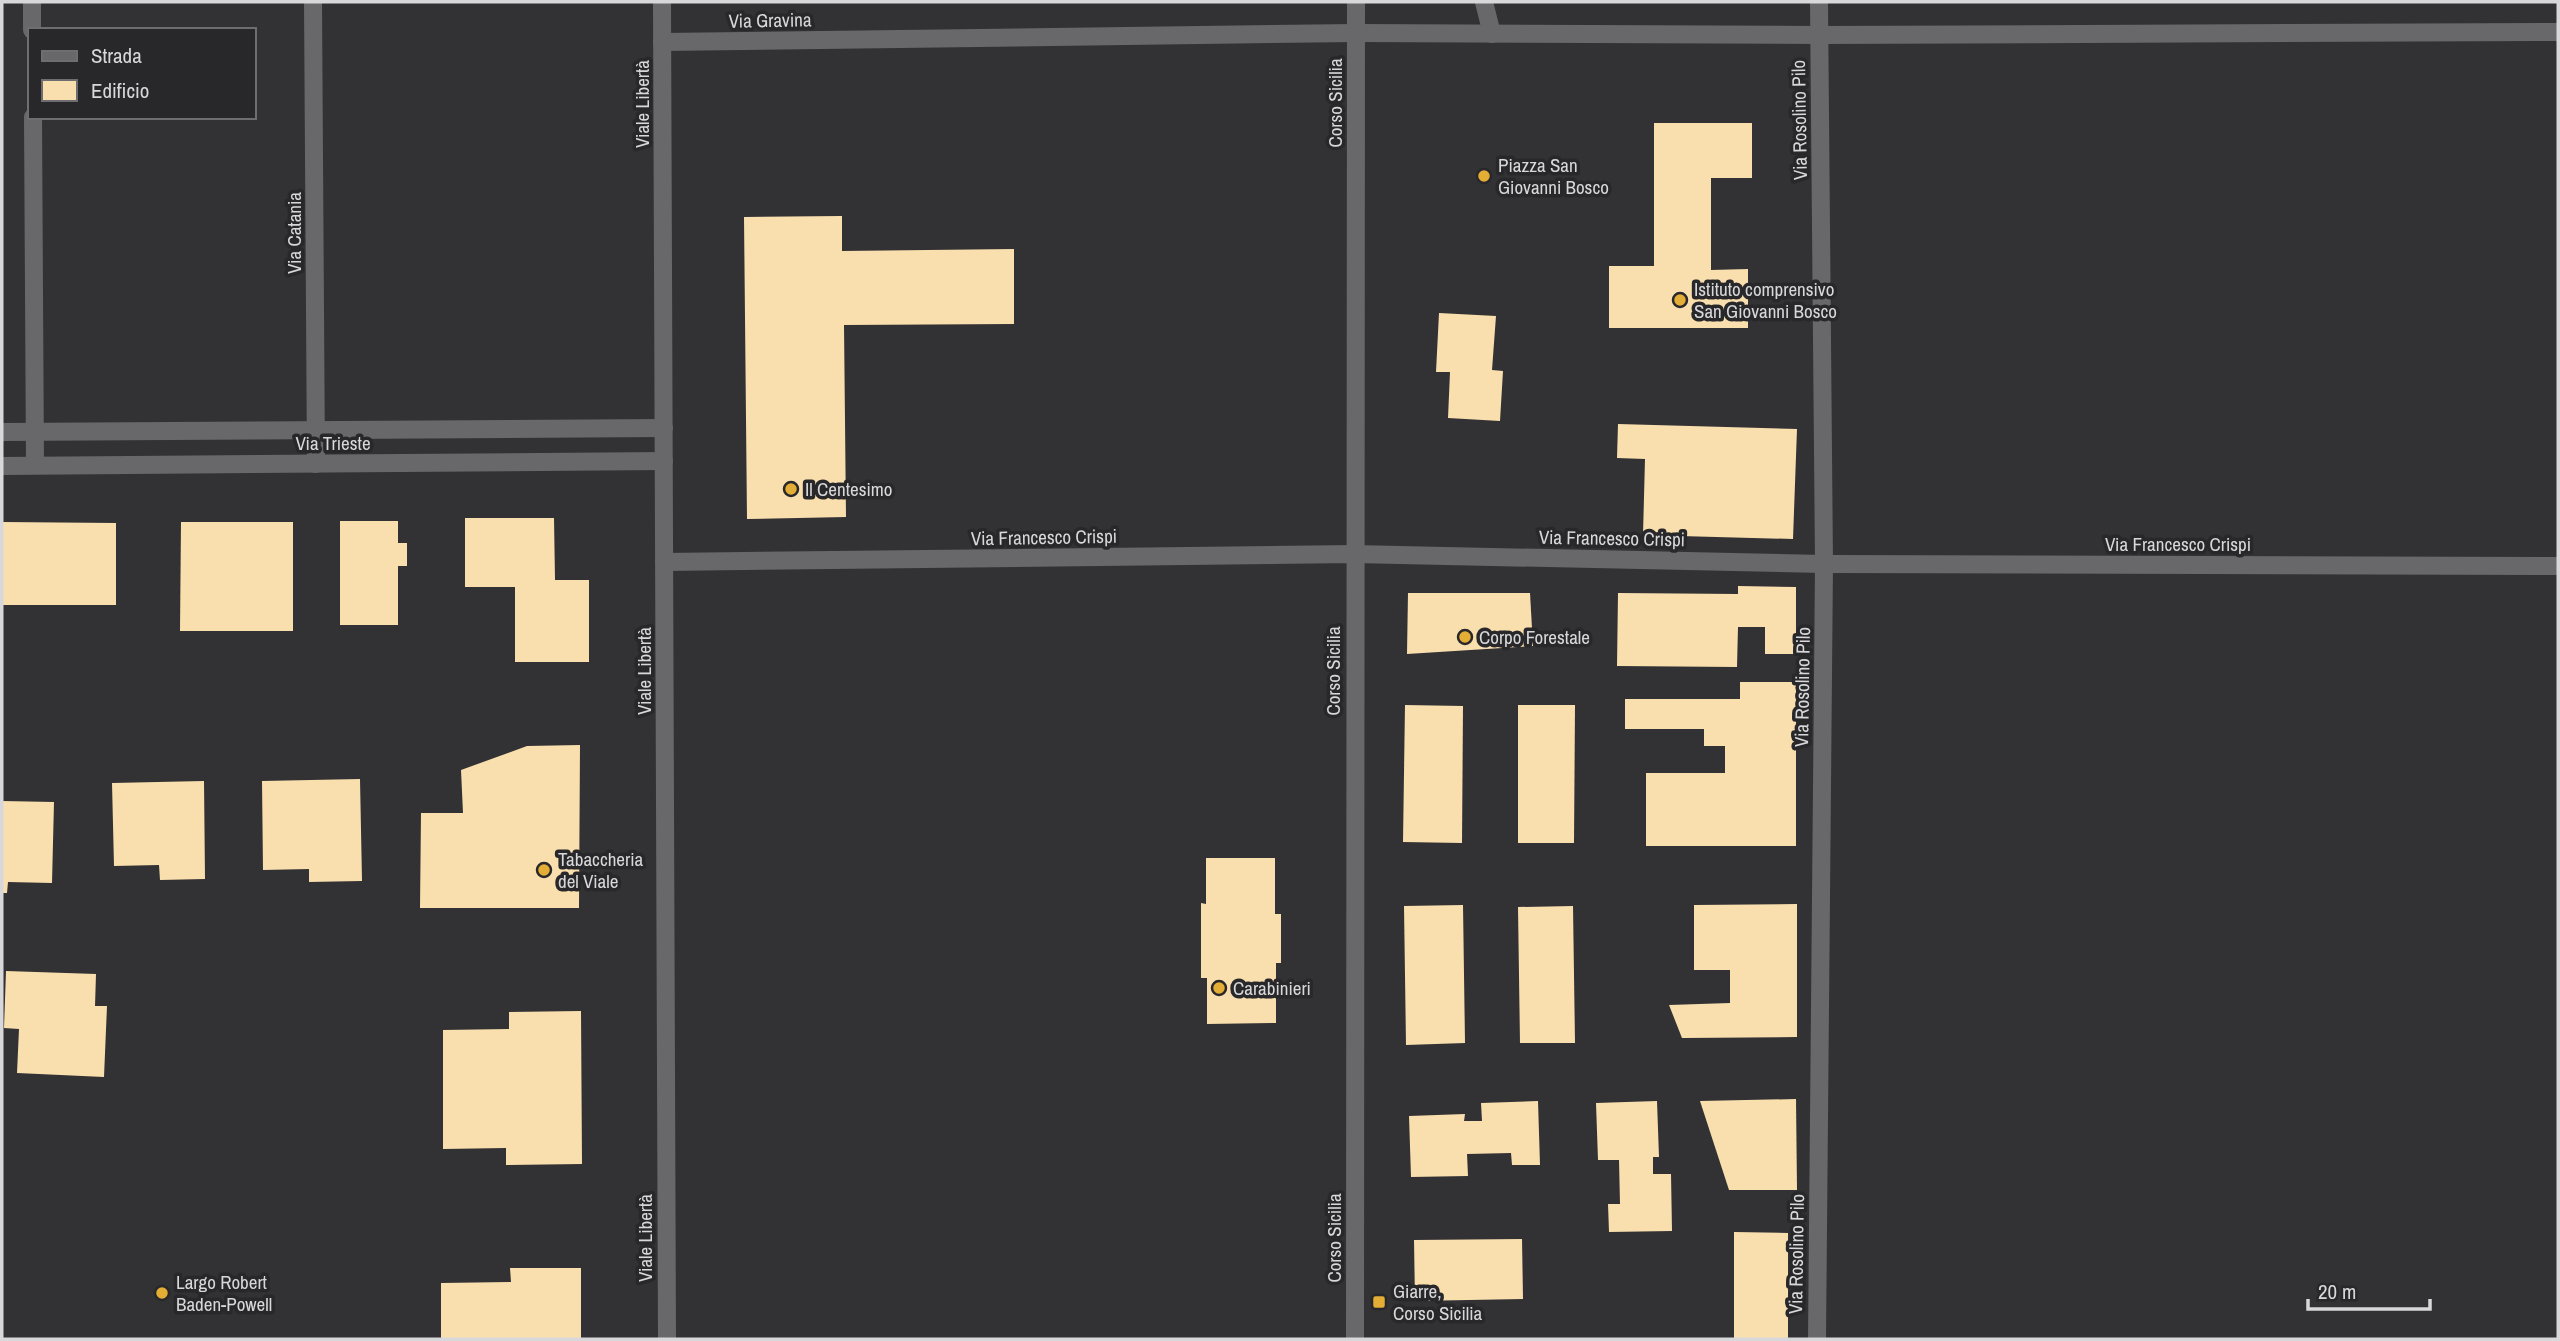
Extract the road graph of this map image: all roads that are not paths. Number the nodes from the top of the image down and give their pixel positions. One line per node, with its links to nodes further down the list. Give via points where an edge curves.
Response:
1 (32, 2): 7 (street)
2 (313, 2): 15 (street, Via Catania)
3 (662, 2): 12 (street, Viale Libertà)
4 (1356, 2): 9 (street, Corso Sicilia)
5 (1484, 2): 10 (street)
6 (1819, 2): 11 (street, Via Rosolino Pilo)
7 (32, 28)
8 (2558, 32): 11 (street, Via Gravina)
9 (1356, 33): 10 (street, Via Gravina); 12 (street, Via Gravina); 22 (street, Corso Sicilia)
10 (1492, 34): 11 (street, Via Gravina)
11 (1819, 35): 24 (street, Via Rosolino Pilo)
12 (662, 42): 14 (street, Viale Libertà)
13 (33, 119): 17 (street)
14 (664, 428): 15 (street, Via Trieste); 18 (street, Viale Libertà)
15 (316, 430): 17 (street, Via Trieste); 19 (street, Via Catania)
16 (2, 432): 17 (street, Via Trieste)
17 (35, 432): 20 (street)
18 (664, 461): 19 (street, Via Trieste); 23 (street, Viale Libertà)
19 (316, 464): 20 (street, Via Trieste)
20 (35, 465): 21 (street, Via Trieste)
21 (2, 466)
22 (1354, 554): 23 (street, Via Francesco Crispi); 24 (street, Via Francesco Crispi); 27 (street, Corso Sicilia)
23 (664, 562): 26 (street, Viale Libertà)
24 (1824, 564): 25 (street, Via Francesco Crispi); 28 (street, Via Rosolino Pilo)
25 (2558, 566)
26 (667, 1339)
27 (1355, 1339)
28 (1816, 1339)

